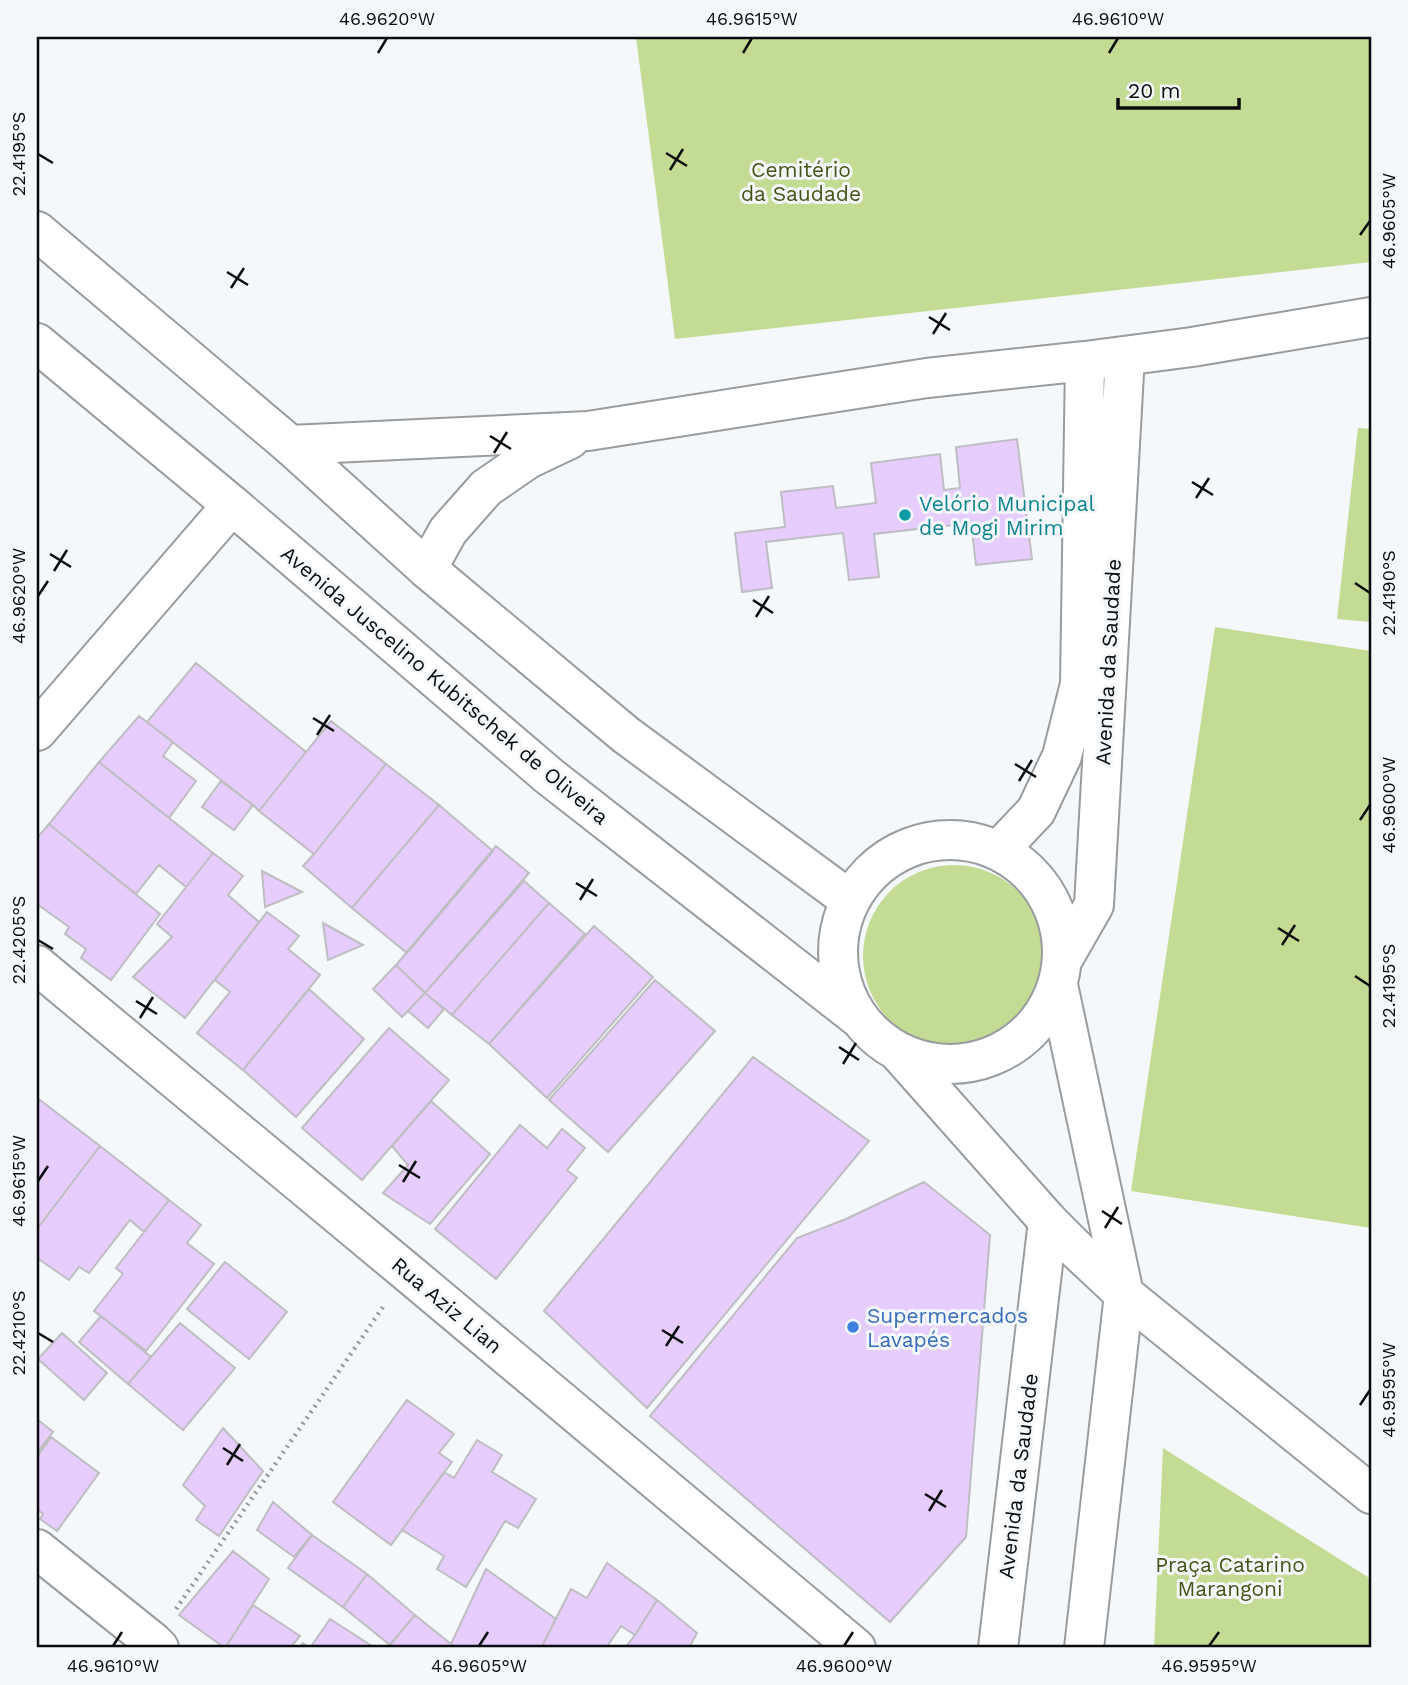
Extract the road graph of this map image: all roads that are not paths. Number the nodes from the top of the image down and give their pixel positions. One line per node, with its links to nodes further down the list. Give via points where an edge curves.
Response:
1 (37, 231): 7 (street)
2 (1371, 317): 4 (street)
3 (37, 342): 8 (street, Avenida Juscelino Kubitschek de Oliveira)
4 (1125, 356): 5 (street); 14 (street, Avenida da Saudade, via 1094,905)
5 (1085, 361): 6 (street, via 928,378); 11 (street, Avenida da Saudade, via 1080,684 1062,756 1036,811)
6 (588, 431): 7 (street); 9 (street, via 528,459 486,488 448,531)
7 (290, 445): 9 (street)
8 (232, 505): 10 (street); 15 (street, Avenida Juscelino Kubitschek de Oliveira, via 549,776)
9 (427, 569): 12 (street, via 626,735)
10 (37, 731)
11 (999, 850): 12 (street, via 965,840 930,840 897,851 869,872); 14 (street, via 1029,870 1049,899 1062,932)
12 (849, 900): 15 (street, via 839,930 837,961 844,992)
13 (37, 965): 22 (street, Rua Aziz Lian)
14 (1061, 972): 16 (street, via 1041,1020 1012,1047 976,1062 937,1064); 18 (street)
15 (860, 1019): 16 (street)
16 (899, 1053): 17 (street)
17 (1048, 1221): 18 (street); 23 (street, Avenida da Saudade)
18 (1124, 1294): 19 (street); 24 (street)
19 (1371, 1494)
20 (37, 1549): 21 (street)
21 (156, 1645)
22 (856, 1648)
23 (998, 1648)
24 (1084, 1648)

